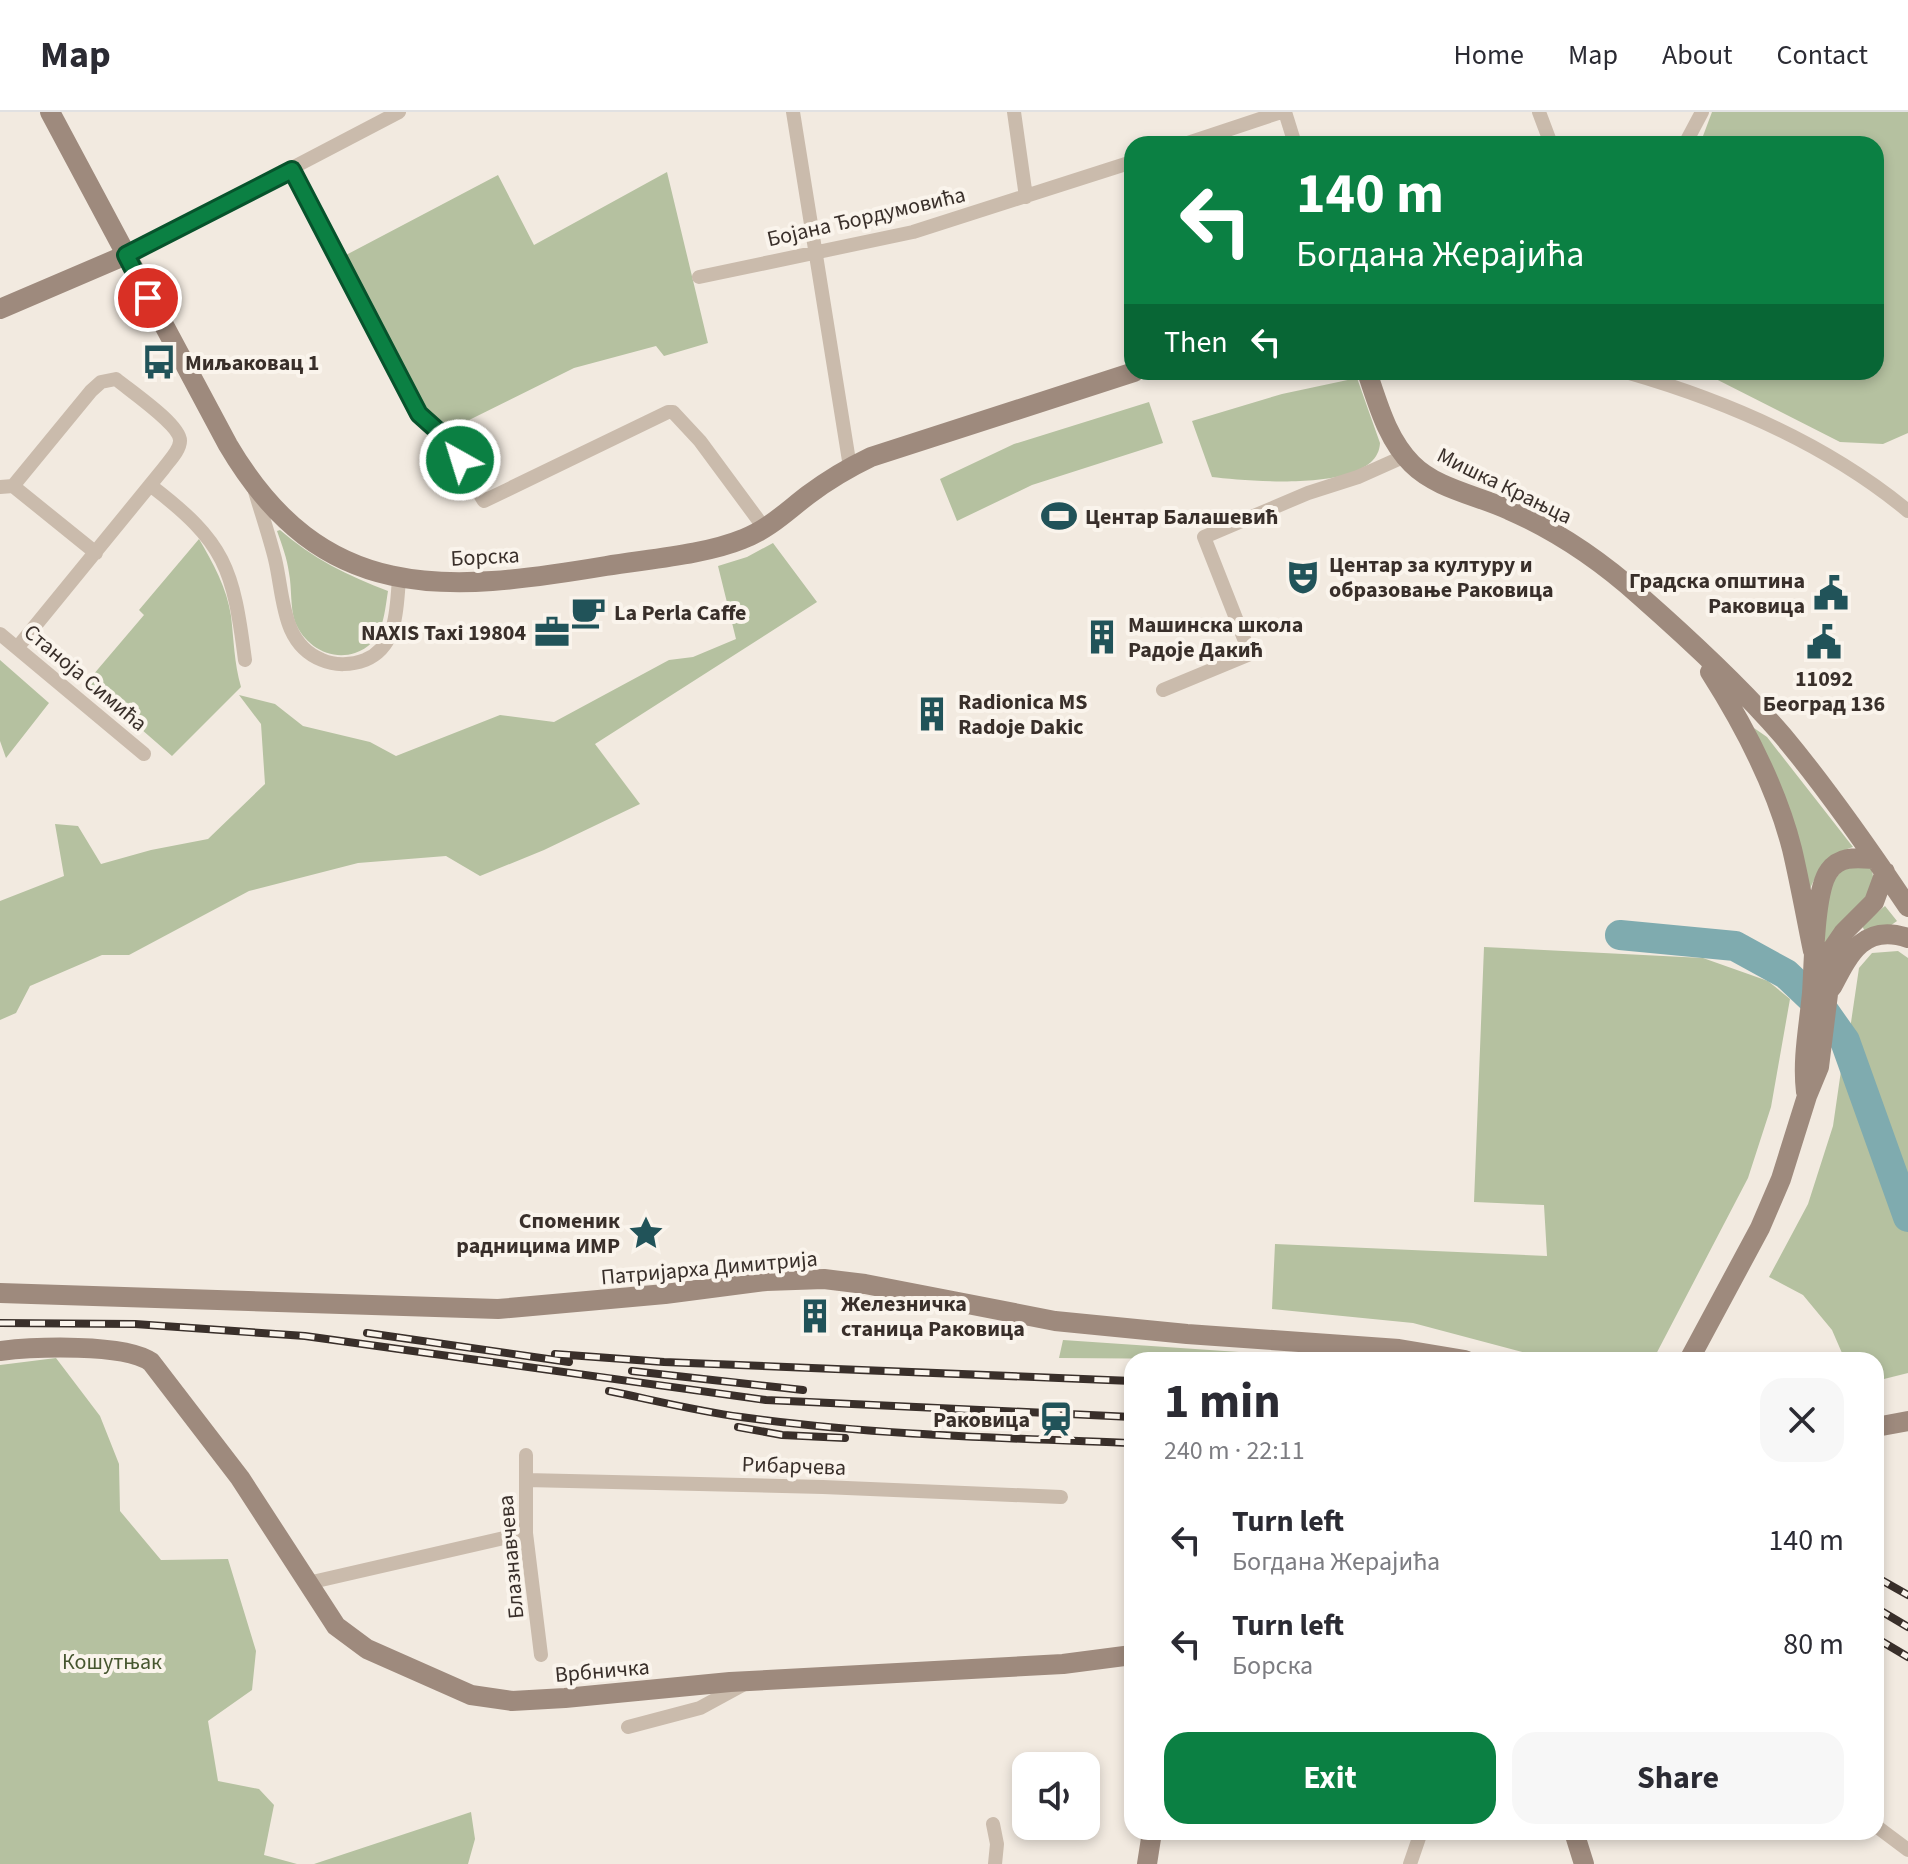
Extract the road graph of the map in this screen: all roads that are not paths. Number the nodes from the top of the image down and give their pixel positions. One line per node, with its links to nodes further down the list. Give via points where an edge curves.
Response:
1 (50, 112): 16 (main road, Борска)
2 (399, 112): 13 (street)
3 (793, 112): 15 (street)
4 (1014, 112): 14 (street)
5 (1283, 112): 8 (street); 9 (street)
6 (1539, 112): 10 (street)
7 (1702, 112): 11 (street)
8 (1210, 136)
9 (1292, 136)
10 (1548, 136)
11 (1690, 136)
12 (1124, 165): 14 (street, Бојана Ђордумовића)
13 (292, 170): 16 (street); 28 (street, via 419,414 444,438 484,501 673,412)
14 (1026, 197): 15 (street, Бојана Ђордумовића, via 913,232)
15 (816, 251): 17 (street, Бојана Ђордумовића); 23 (street)
16 (126, 255): 18 (main road); 24 (main road, Борска)
17 (699, 277)
18 (0, 309)
19 (1124, 375): 23 (main road, Борска, via 906,444)
20 (1370, 380): 22 (main road, Мишка Крањца, via 1386,425)
21 (1650, 380): 27 (street, via 1805,442 1859,472)
22 (1405, 456): 32 (main road, Мишка Крањца, via 1429,478 1512,511 1584,552); 35 (street, Мишка Крањца, via 1204,537 1250,654)
23 (850, 467): 28 (main road, Борска)
24 (252, 484): 30 (main road, Борска, via 280,515 321,547); 30 (street, via 291,631 309,654 346,664 380,650 396,621)
25 (150, 485): 26 (street, via 181,445 180,436 116,379 108,379 91,391); 29 (street); 34 (street, via 194,520 217,549 235,593)
26 (6, 486): 29 (street)
27 (1908, 511)
28 (765, 529): 30 (main road, Борска, via 726,545 525,578)
29 (96, 553): 33 (street)
30 (399, 580)
31 (0, 634): 33 (street, Станоја Симића)
32 (1690, 642): 37 (main road, Мишка Крањца, via 1782,736); 40 (main road, via 1729,702 1766,777 1791,848)
33 (17, 648): 36 (street, Станоја Симића)
34 (245, 660)
35 (1163, 690)
36 (144, 754)
37 (1880, 865): 38 (main road, Мишка Крањца); 40 (main road, via 1851,858 1831,867); 41 (main road, via 1874,902 1833,948)
38 (1908, 907)
39 (1908, 938): 41 (main road, via 1881,935 1860,943)
40 (1813, 951): 42 (main road, via 1804,1064)
41 (1828, 994): 42 (main road, via 1819,1067)
42 (1807, 1096): 46 (main road, via 1772,1204)
43 (0, 1293): 45 (main road, Патријарха Димитрија, via 498,1309 824,1279 1055,1321)
44 (0, 1351): 53 (main road, Врбничка, via 96,1349 137,1354 151,1362 240,1478)
45 (1417, 1352)
46 (1693, 1352)
47 (1908, 1421): 48 (main road)
48 (1884, 1426)
49 (526, 1455): 50 (street, Блазнавчева)
50 (526, 1480): 51 (street, Рибарчева); 52 (street, Блазнавчева)
51 (1061, 1497)
52 (526, 1533): 53 (street); 54 (street, Блазнавчева)
53 (308, 1583): 56 (main road, Врбничка, via 336,1626 356,1643 483,1699 565,1698)
54 (541, 1655)
55 (1124, 1656): 56 (main road, Врбничка, via 1063,1664)
56 (750, 1680): 57 (street, via 700,1708)
57 (628, 1727)
58 (993, 1824): 64 (street)
59 (1884, 1832): 63 (street)
60 (1151, 1840): 65 (main road)
61 (1418, 1840): 66 (street)
62 (1576, 1840): 67 (main road)
63 (1908, 1850)
64 (995, 1864)
65 (1147, 1864)
66 (1410, 1864)
67 (1584, 1864)

